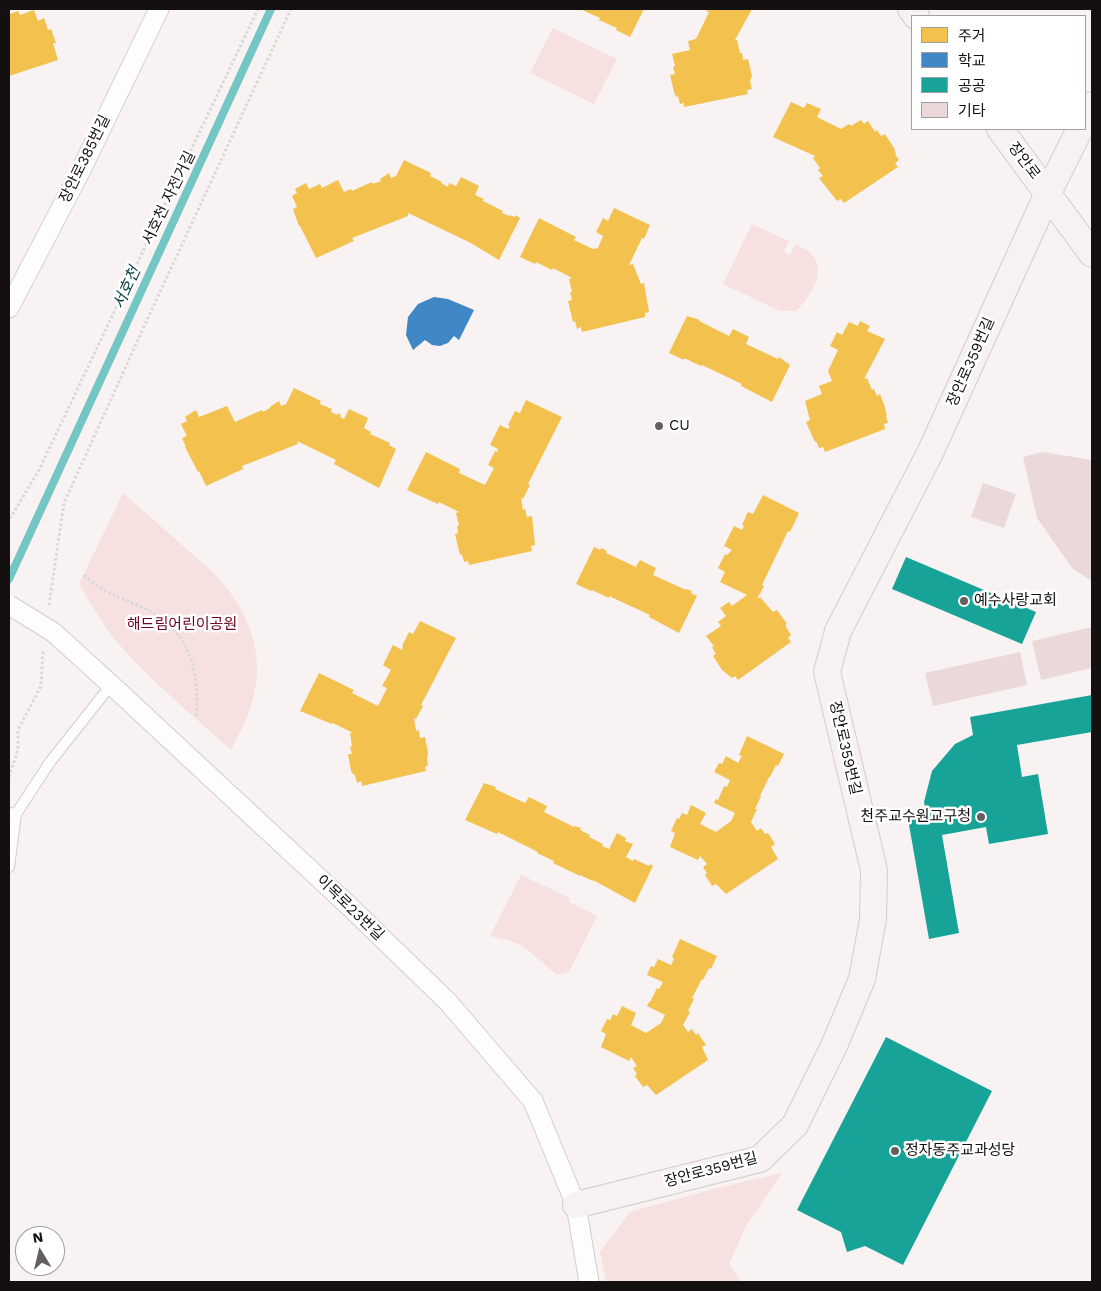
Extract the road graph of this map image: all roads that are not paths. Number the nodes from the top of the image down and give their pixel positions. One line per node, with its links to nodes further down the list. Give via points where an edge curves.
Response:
1 (159, 9): 8 (street, 장안로385번길)
2 (1092, 105): 3 (street)
3 (1086, 118)
4 (1001, 130): 6 (street, 장안로)
5 (1080, 130): 6 (street, 장안로)
6 (1048, 193): 7 (street, 장안로); 13 (street, 장안로359번길, via 930,453 838,631 828,672 874,870 873,919 862,979 834,1046 795,1126 760,1159)
7 (1092, 254)
8 (9, 308)
9 (9, 605): 10 (street, 이목로23번길, bridge)
10 (111, 685): 11 (lane); 13 (street, 이목로23번길, via 448,1002 533,1102)
11 (12, 813): 12 (lane)
12 (9, 867)
13 (576, 1205): 14 (street, 이목로23번길)
14 (589, 1282)

